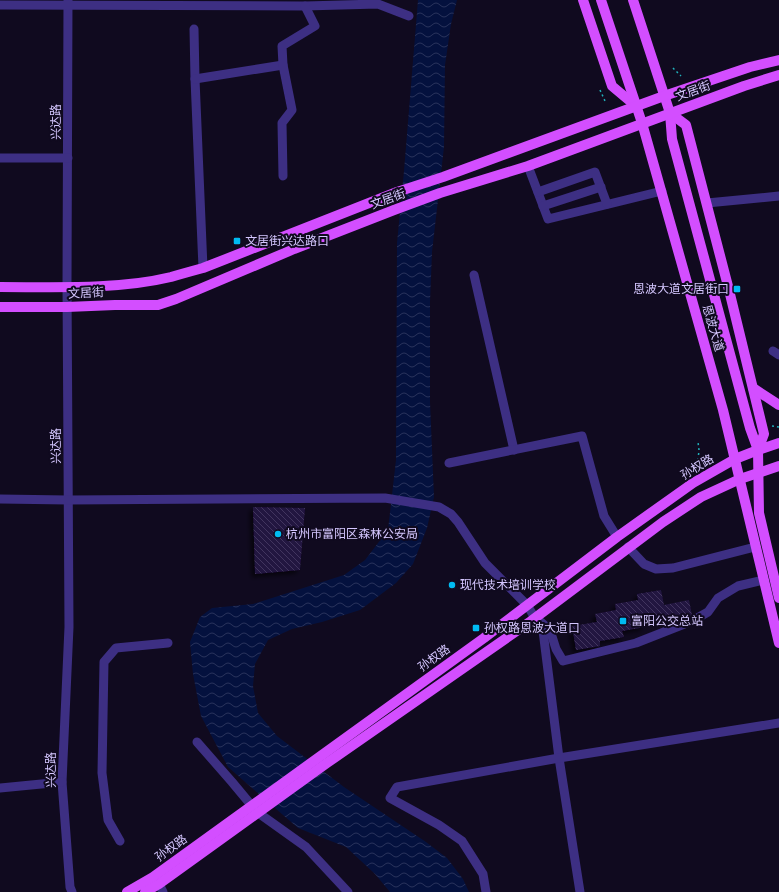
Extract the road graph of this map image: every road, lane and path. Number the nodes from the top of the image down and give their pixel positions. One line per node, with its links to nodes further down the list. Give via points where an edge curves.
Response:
1 (583, 0): 18 (main road, via 612,86)
2 (601, 0): 18 (main road, 恩波大道)
3 (633, 0): 16 (main road, 恩波大道)
4 (68, 2): 5 (street); 6 (street); 22 (street, 兴达路)
5 (0, 4)
6 (311, 4): 7 (street, via 378,4); 10 (street, via 315,26 282,46)
7 (410, 16)
8 (194, 29): 14 (street)
9 (779, 60): 16 (main road, 文居街)
10 (283, 65): 14 (street); 24 (street, via 292,110 282,123)
11 (673, 68): 13 (path)
12 (779, 75): 19 (main road, 文居街)
13 (681, 76)
14 (195, 79): 32 (street)
15 (600, 90): 17 (path)
16 (664, 96): 18 (main road, 文居街); 19 (main road, 恩波大道)
17 (605, 102)
18 (636, 107): 20 (main road, 恩波大道); 32 (main road, 文居街, via 397,192)
19 (670, 113): 20 (main road, 文居街); 29 (main road, via 686,125); 45 (main road, 恩波大道, via 672,140)
20 (642, 123): 23 (main road, 文居街); 26 (main road, 恩波大道)
21 (0, 158): 22 (street)
22 (68, 158): 34 (street, 兴达路)
23 (528, 166): 27 (street); 36 (main road, 文居街, via 394,210 158,305)
24 (283, 176)
25 (601, 187): 27 (street, via 595,172); 30 (street); 31 (street)
26 (662, 191): 30 (street); 46 (main road, 恩波大道)
27 (538, 192): 31 (street)
28 (779, 196): 29 (street)
29 (707, 203): 38 (main road)
30 (607, 204): 31 (street, via 548,219)
31 (543, 206)
32 (203, 268): 34 (main road, 文居街, via 142,282)
33 (474, 274): 44 (street)
34 (67, 286): 35 (main road, 文居街); 36 (street, 兴达路)
35 (0, 287)
36 (67, 307): 37 (main road, 文居街); 53 (street, 兴达路)
37 (0, 308)
38 (753, 388): 39 (main road); 45 (main road, via 764,434)
39 (779, 405)
40 (772, 426): 41 (path)
41 (779, 427)
42 (698, 442): 47 (path)
43 (779, 443): 45 (main road, 孙权路)
44 (514, 450): 48 (street); 54 (street, via 582,436 604,516)
45 (758, 450): 46 (main road, 孙权路); 50 (main road, 恩波大道)
46 (735, 459): 51 (main road, 恩波大道); 54 (main road, 孙权路, via 693,483)
47 (698, 460)
48 (449, 464)
49 (779, 466): 50 (main road, 孙权路)
50 (759, 472): 51 (main road, 孙权路); 58 (main road, 恩波大道, via 759,513)
51 (740, 480): 55 (main road, 孙权路, via 701,497); 56 (main road, 恩波大道)
52 (0, 499): 53 (street)
53 (68, 500): 59 (street, via 385,498 438,507 451,514 485,563); 67 (street, 兴达路, via 69,628)
54 (617, 537): 59 (main road, 孙权路)
55 (628, 547): 56 (street, via 644,564 656,569 673,568); 60 (main road, 孙权路)
56 (756, 547): 57 (main road, 恩波大道)
57 (764, 580): 60 (street, via 738,586 718,598 708,612 692,621 636,643 563,661 550,630); 62 (main road, 恩波大道)
58 (779, 598)
59 (527, 605): 60 (street); 66 (main road, 孙权路)
60 (536, 618): 65 (street, via 543,631); 66 (main road, 孙权路)
61 (168, 643): 70 (street, via 116,648 104,662 102,773 108,820)
62 (779, 644)
63 (779, 723): 65 (street)
64 (197, 742): 69 (street)
65 (559, 758): 76 (street, via 397,787 390,798 462,841 482,874); 77 (street)
66 (325, 759): 69 (main road, 孙权路)
67 (62, 782): 68 (street); 72 (street, 兴达路)
68 (0, 788)
69 (254, 809): 71 (main road, 孙权路); 73 (main road, 孙权路); 75 (street, via 306,847)
70 (120, 841)
71 (161, 888): 74 (main road, 孙权路)
72 (72, 892)
73 (128, 892)
74 (145, 892)
75 (348, 892)
76 (486, 892)
77 (580, 892)

